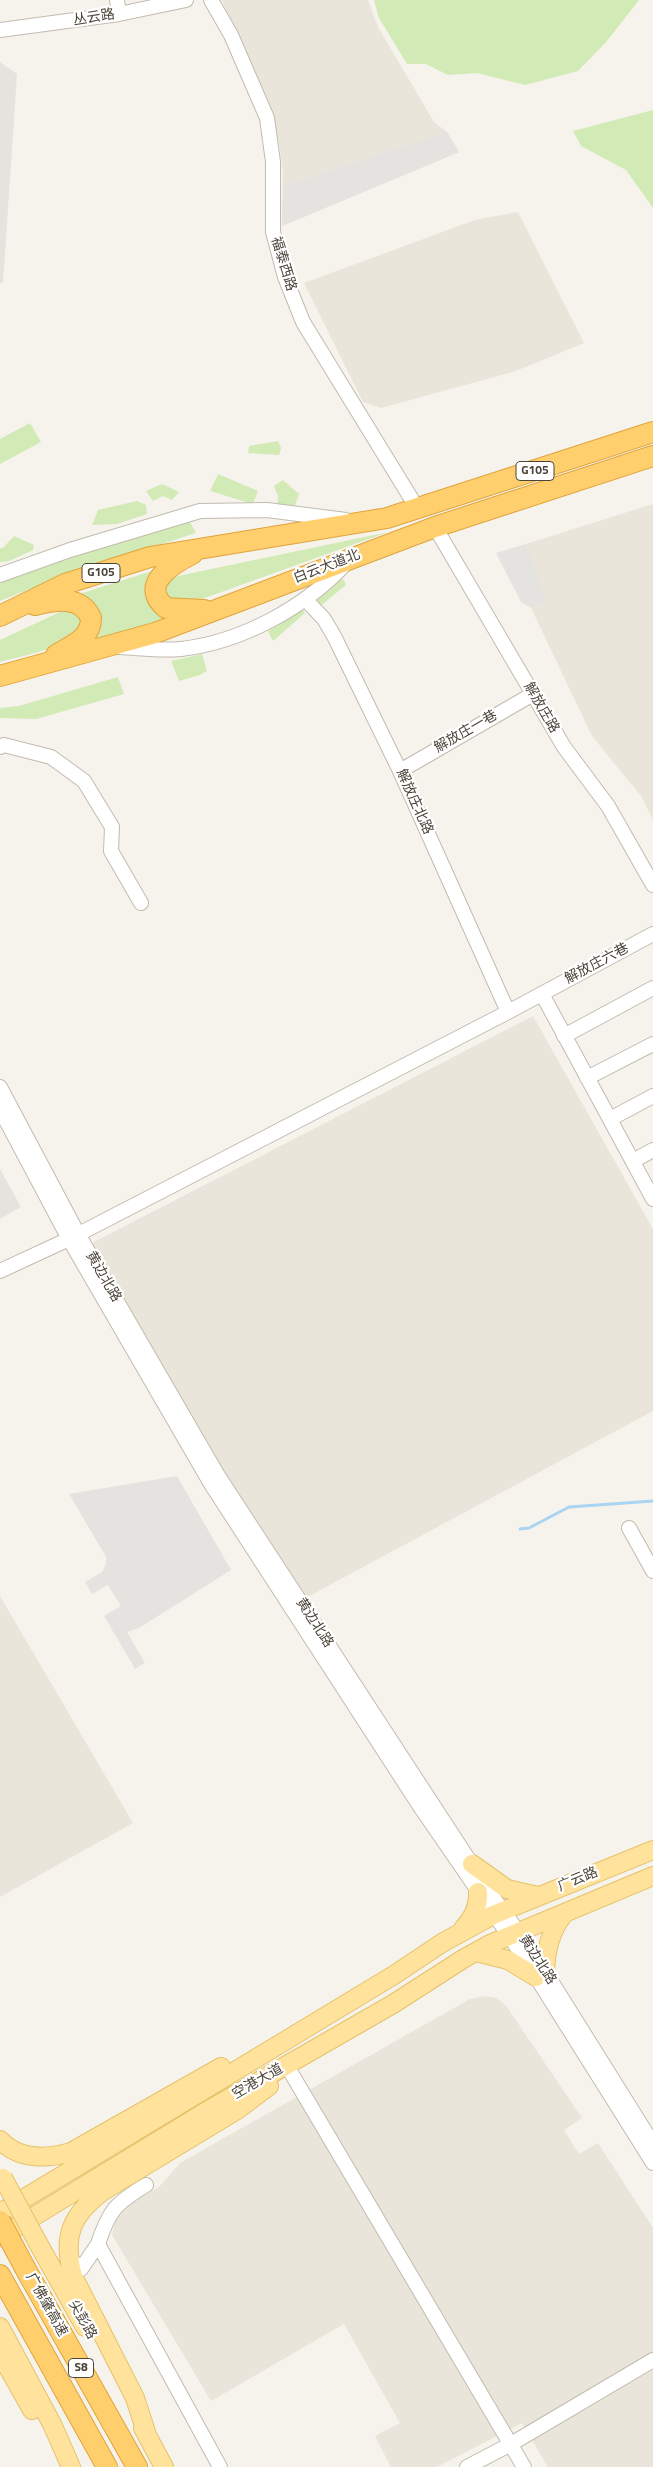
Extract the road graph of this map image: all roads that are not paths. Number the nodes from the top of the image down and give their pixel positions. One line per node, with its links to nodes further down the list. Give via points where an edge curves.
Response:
1 (186, 0): 3 (street, 丛云路)
2 (211, 0): 7 (street, 福泰西路, via 231,34 268,118 273,162 273,232 285,277 303,322)
3 (118, 7): 4 (street, 丛云路)
4 (0, 30)
5 (653, 432): 7 (highway, G105)
6 (653, 456): 9 (highway, 白云大道北 / G105)
7 (417, 508): 8 (highway, G105)
8 (366, 522): 10 (highway, G105); 12 (street, via 267,510 200,511)
9 (435, 527): 11 (highway, 白云大道北 / G105); 19 (street, 解放庄路)
10 (202, 548): 14 (highway, via 164,572 156,585 157,597 166,608 173,610); 15 (highway, G105, via 150,557 102,572)
11 (352, 557): 13 (street); 14 (highway, 白云大道北 / G105)
12 (0, 575)
13 (306, 600): 16 (street, via 258,625 207,644 170,649); 21 (street, 解放庄北路, via 329,628)
14 (223, 608): 16 (highway, 白云大道北 / G105)
15 (2, 614): 17 (highway, via 60,601 74,602 89,613 90,631)
16 (108, 647): 17 (highway, 白云大道北 / G105)
17 (40, 666): 18 (highway, 白云大道北 / G105)
18 (0, 676)
19 (533, 694): 21 (street, 解放庄一巷); 22 (street, 解放庄路, via 576,766 608,806)
20 (1, 743): 23 (street, via 52,757 84,781 112,826 112,851)
21 (400, 771): 27 (street, 解放庄北路)
22 (653, 885)
23 (141, 903)
24 (653, 934): 26 (street, 解放庄六巷)
25 (653, 988): 28 (street)
26 (542, 994): 27 (street, 解放庄六巷); 28 (street)
27 (508, 1012): 38 (street, 解放庄六巷)
28 (564, 1036): 30 (street)
29 (653, 1044): 30 (street)
30 (587, 1078): 34 (street)
31 (0, 1087): 38 (street, 黄边北路)
32 (653, 1096): 34 (street)
33 (0, 1109): 38 (street, 黄边北路)
34 (610, 1119): 36 (street)
35 (653, 1150): 36 (street)
36 (633, 1161): 37 (street)
37 (653, 1198)
38 (73, 1236): 39 (street, 解放庄六巷); 43 (street, 黄边北路, via 228,1492); 46 (street, 黄边北路, via 211,1484)
39 (0, 1271)
40 (629, 1528): 41 (street)
41 (653, 1571)
42 (653, 1850): 44 (main road, 广云路)
43 (472, 1864): 47 (main road, via 507,1889); 49 (street, 黄边北路)
44 (587, 1876): 47 (main road, 广云路); 48 (main road)
45 (653, 1876): 48 (main road, 广云路)
46 (478, 1892): 49 (street, 黄边北路); 51 (main road, via 476,1910)
47 (538, 1896): 49 (main road, 广云路)
48 (596, 1900): 50 (main road, 广云路)
49 (498, 1913): 51 (main road, 空港大道); 52 (street, 黄边北路)
50 (564, 1914): 52 (main road, 广云路); 55 (main road, via 549,1939)
51 (461, 1931): 54 (main road, 空港大道)
52 (514, 1934): 53 (main road, 空港大道); 55 (street, 黄边北路)
53 (476, 1952): 55 (main road, via 508,1960); 56 (main road, 空港大道)
54 (415, 1962): 56 (main road); 57 (main road, 空港大道)
55 (541, 1974): 60 (street, 黄边北路); 61 (street, 黄边北路)
56 (425, 1984): 58 (main road, 空港大道)
57 (275, 2047): 59 (main road, via 208,2074 71,2152 48,2157 33,2156 19,2153); 64 (main road, 空港大道)
58 (287, 2066): 66 (main road, 空港大道); 68 (main road, via 266,2089 243,2106 90,2201 74,2222 68,2240); 74 (street)
59 (0, 2140)
60 (653, 2144)
61 (653, 2164)
62 (1, 2176): 73 (main road, 尖彭路, bridge)
63 (146, 2185): 67 (street, via 111,2211)
64 (0, 2213)
65 (0, 2221): 77 (highway, 广佛肇高速 / S8, bridge)
66 (0, 2237)
67 (98, 2244): 68 (street, via 81,2269); 79 (street)
68 (68, 2258): 73 (main road, via 73,2276 135,2398)
69 (2, 2279): 76 (highway, 广佛肇高速 / S8)
70 (0, 2327): 75 (main road, via 52,2424)
71 (0, 2353): 75 (main road)
72 (653, 2360): 74 (street)
73 (148, 2438): 78 (main road, 尖彭路)
74 (511, 2444): 80 (street); 81 (street)
75 (70, 2467)
76 (107, 2467)
77 (136, 2467)
78 (164, 2467)
79 (220, 2467)
80 (467, 2467)
81 (524, 2467)

